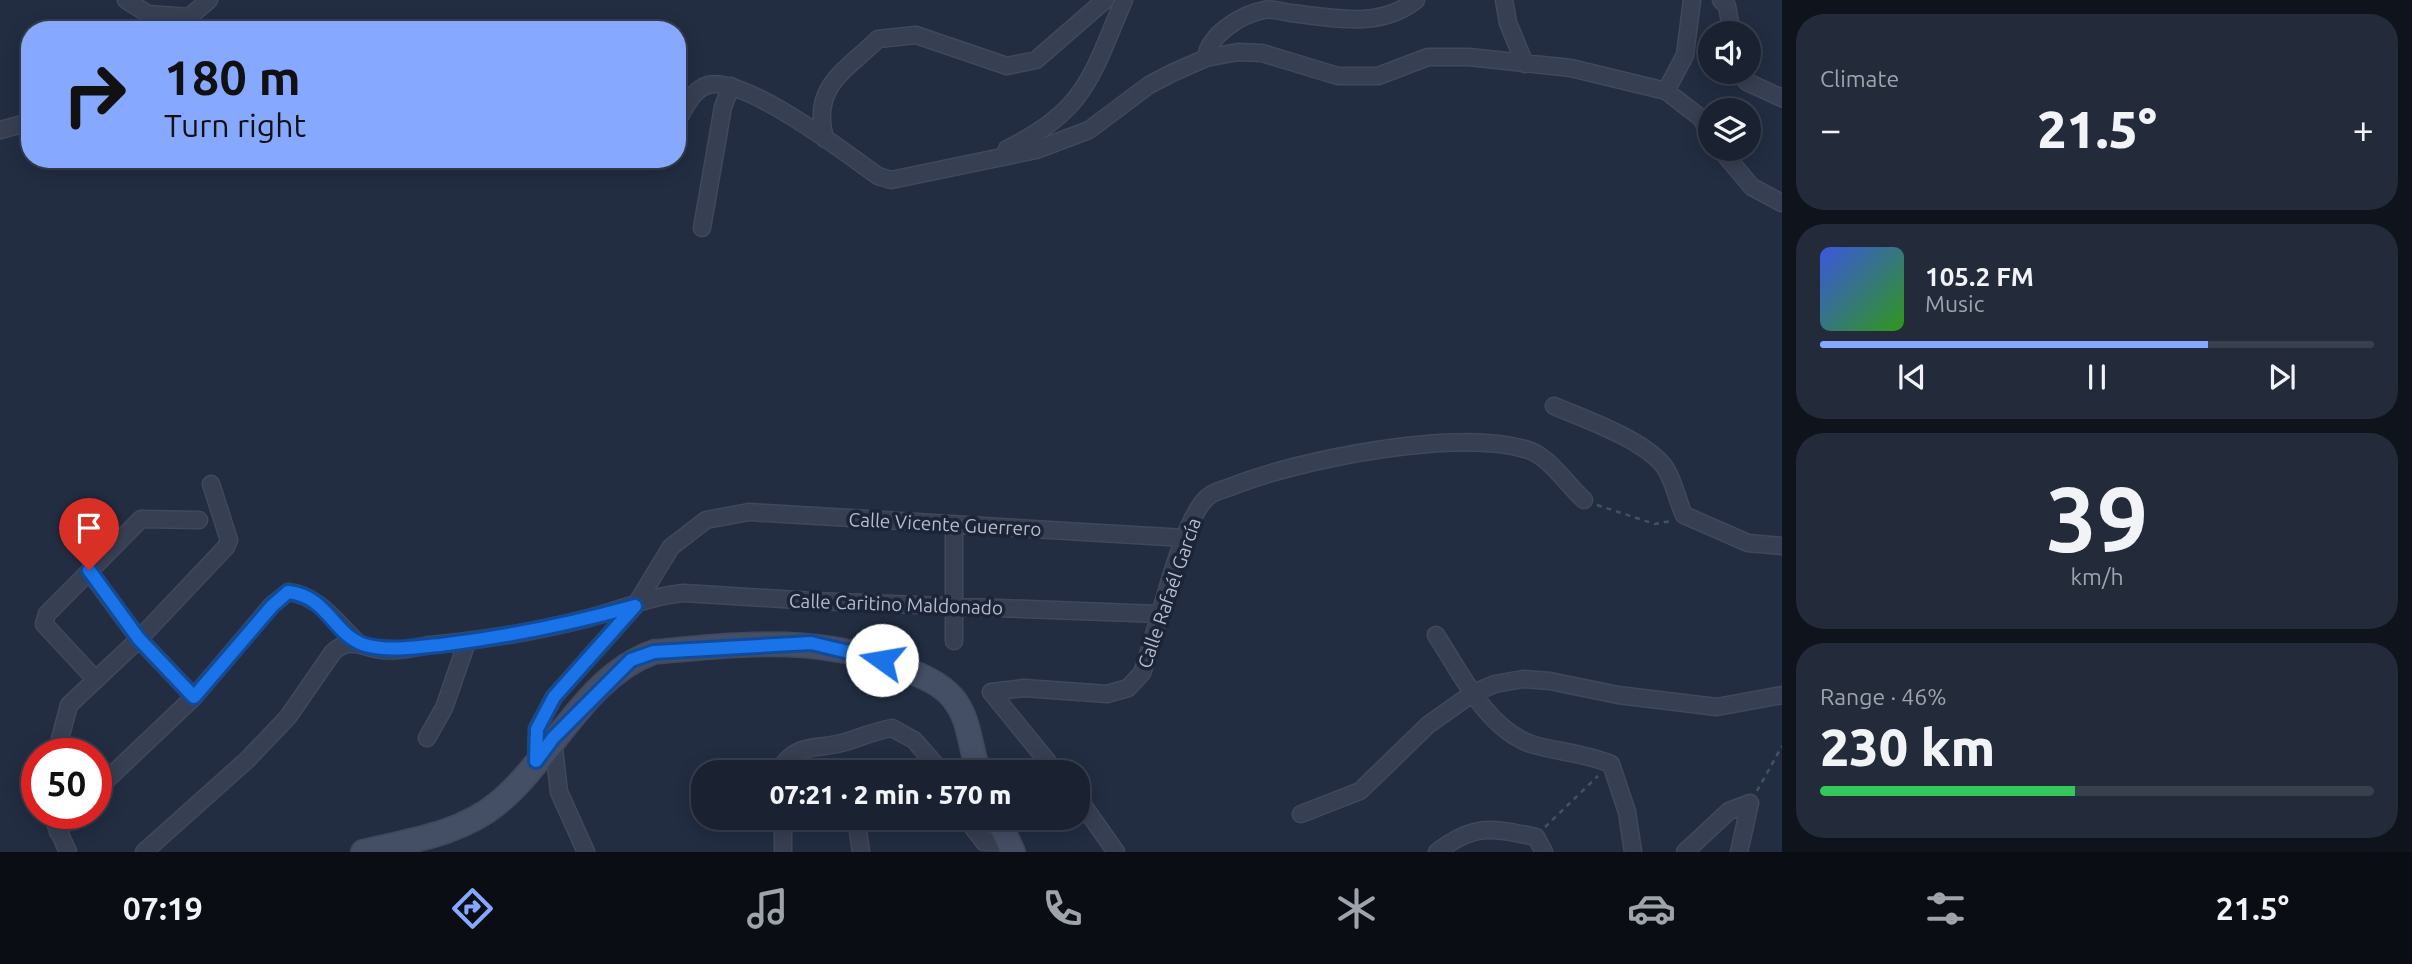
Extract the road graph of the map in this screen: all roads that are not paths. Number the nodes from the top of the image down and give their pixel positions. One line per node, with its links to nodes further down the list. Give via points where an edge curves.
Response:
1 (126, 0): 2 (street, via 148,14 189,17)
2 (209, 0)
3 (1105, 0): 20 (street, via 1037,60 1007,66 916,35 878,39 822,97 819,118)
4 (1124, 0): 21 (street, via 1087,87 1067,112 1037,135)
5 (1416, 0): 10 (street, via 1407,8 1353,22 1265,9 1215,35)
6 (1504, 0): 11 (street)
7 (1692, 0): 14 (street, via 1685,55)
8 (1721, 0): 9 (street)
9 (1730, 21)
10 (1206, 58): 11 (street, via 1262,53 1338,76 1378,76 1428,57); 21 (street, via 1149,85 1089,130 1036,150)
11 (1525, 64): 14 (street, via 1571,68)
12 (1751, 84): 15 (street)
13 (731, 86): 16 (street, via 709,85 693,95); 20 (street, via 794,117); 24 (street, via 723,107)
14 (1666, 91): 17 (street)
15 (1782, 97)
16 (686, 106)
17 (1698, 116)
18 (21, 124): 19 (street)
19 (0, 130)
20 (825, 139): 21 (street, via 891,180)
21 (992, 156)
22 (1730, 161): 23 (street, via 1752,187)
23 (1782, 203)
24 (702, 228)
25 (1554, 406): 31 (street, via 1646,451 1664,466 1684,515 1748,543)
26 (211, 484): 37 (street, via 229,540 226,547)
27 (1584, 500): 30 (street, Calle Rafaél García, via 1547,462 1527,449 1473,442 1290,466 1208,496)
28 (199, 520): 32 (street, via 141,519)
29 (954, 524): 30 (street, Calle Vicente Guerrero); 33 (street); 34 (street, Calle Vicente Guerrero, via 749,512 706,520 671,547)
30 (1185, 538): 35 (street, Calle Rafaél García)
31 (1782, 546)
32 (89, 570): 37 (street); 41 (street, via 47,614 44,624)
33 (953, 605): 34 (street, Calle Caritino Maldonado, via 684,593); 35 (street, Calle Caritino Maldonado); 38 (street)
34 (635, 606): 40 (street, Calle Caritino Maldonado, via 546,629); 52 (street, via 554,697 537,729)
35 (1159, 614): 51 (street, Calle Rafaél García, via 1153,647 1142,673 1128,688 1107,694 1024,688 991,692)
36 (1436, 635): 42 (street)
37 (139, 639): 41 (street); 44 (street)
38 (954, 641)
39 (357, 642): 40 (street, Calle Caritino Maldonado, via 383,650); 44 (street, via 317,602 288,592); 65 (street, via 333,652 288,717)
40 (467, 642): 46 (street, via 444,708)
41 (96, 680): 45 (street, via 69,705)
42 (1473, 692): 43 (street, via 1523,679 1717,707); 54 (street, via 1428,725 1360,791); 73 (street, via 1507,733 1611,764 1627,812)
43 (1782, 695)
44 (194, 697): 53 (street)
45 (60, 738)
46 (427, 738)
47 (553, 738): 50 (main road, via 631,660 654,652 811,643 882,660 926,677 952,697 967,721); 52 (main road); 67 (street, via 559,792)
48 (787, 760): 49 (street, via 817,744 842,743 892,728 914,740)
49 (932, 760)
50 (976, 760)
51 (1046, 760)
52 (536, 761): 66 (main road, via 498,803 453,830)
53 (112, 775)
54 (1301, 814)
55 (1090, 815): 70 (street)
56 (57, 829): 62 (street)
57 (60, 829): 62 (street)
58 (783, 830): 68 (street)
59 (858, 830): 69 (street)
60 (975, 830): 63 (street, via 984,842)
61 (1003, 830): 63 (main road)
62 (58, 832): 64 (street)
63 (1010, 847)
64 (68, 852)
65 (144, 852)
66 (363, 852)
67 (586, 852)
68 (783, 852)
69 (861, 852)
70 (1116, 852)
71 (1437, 852): 72 (street, via 1480,828 1536,837)
72 (1544, 852)
73 (1633, 852)
74 (1685, 852): 75 (street, via 1729,811 1750,803)
75 (1739, 852)

